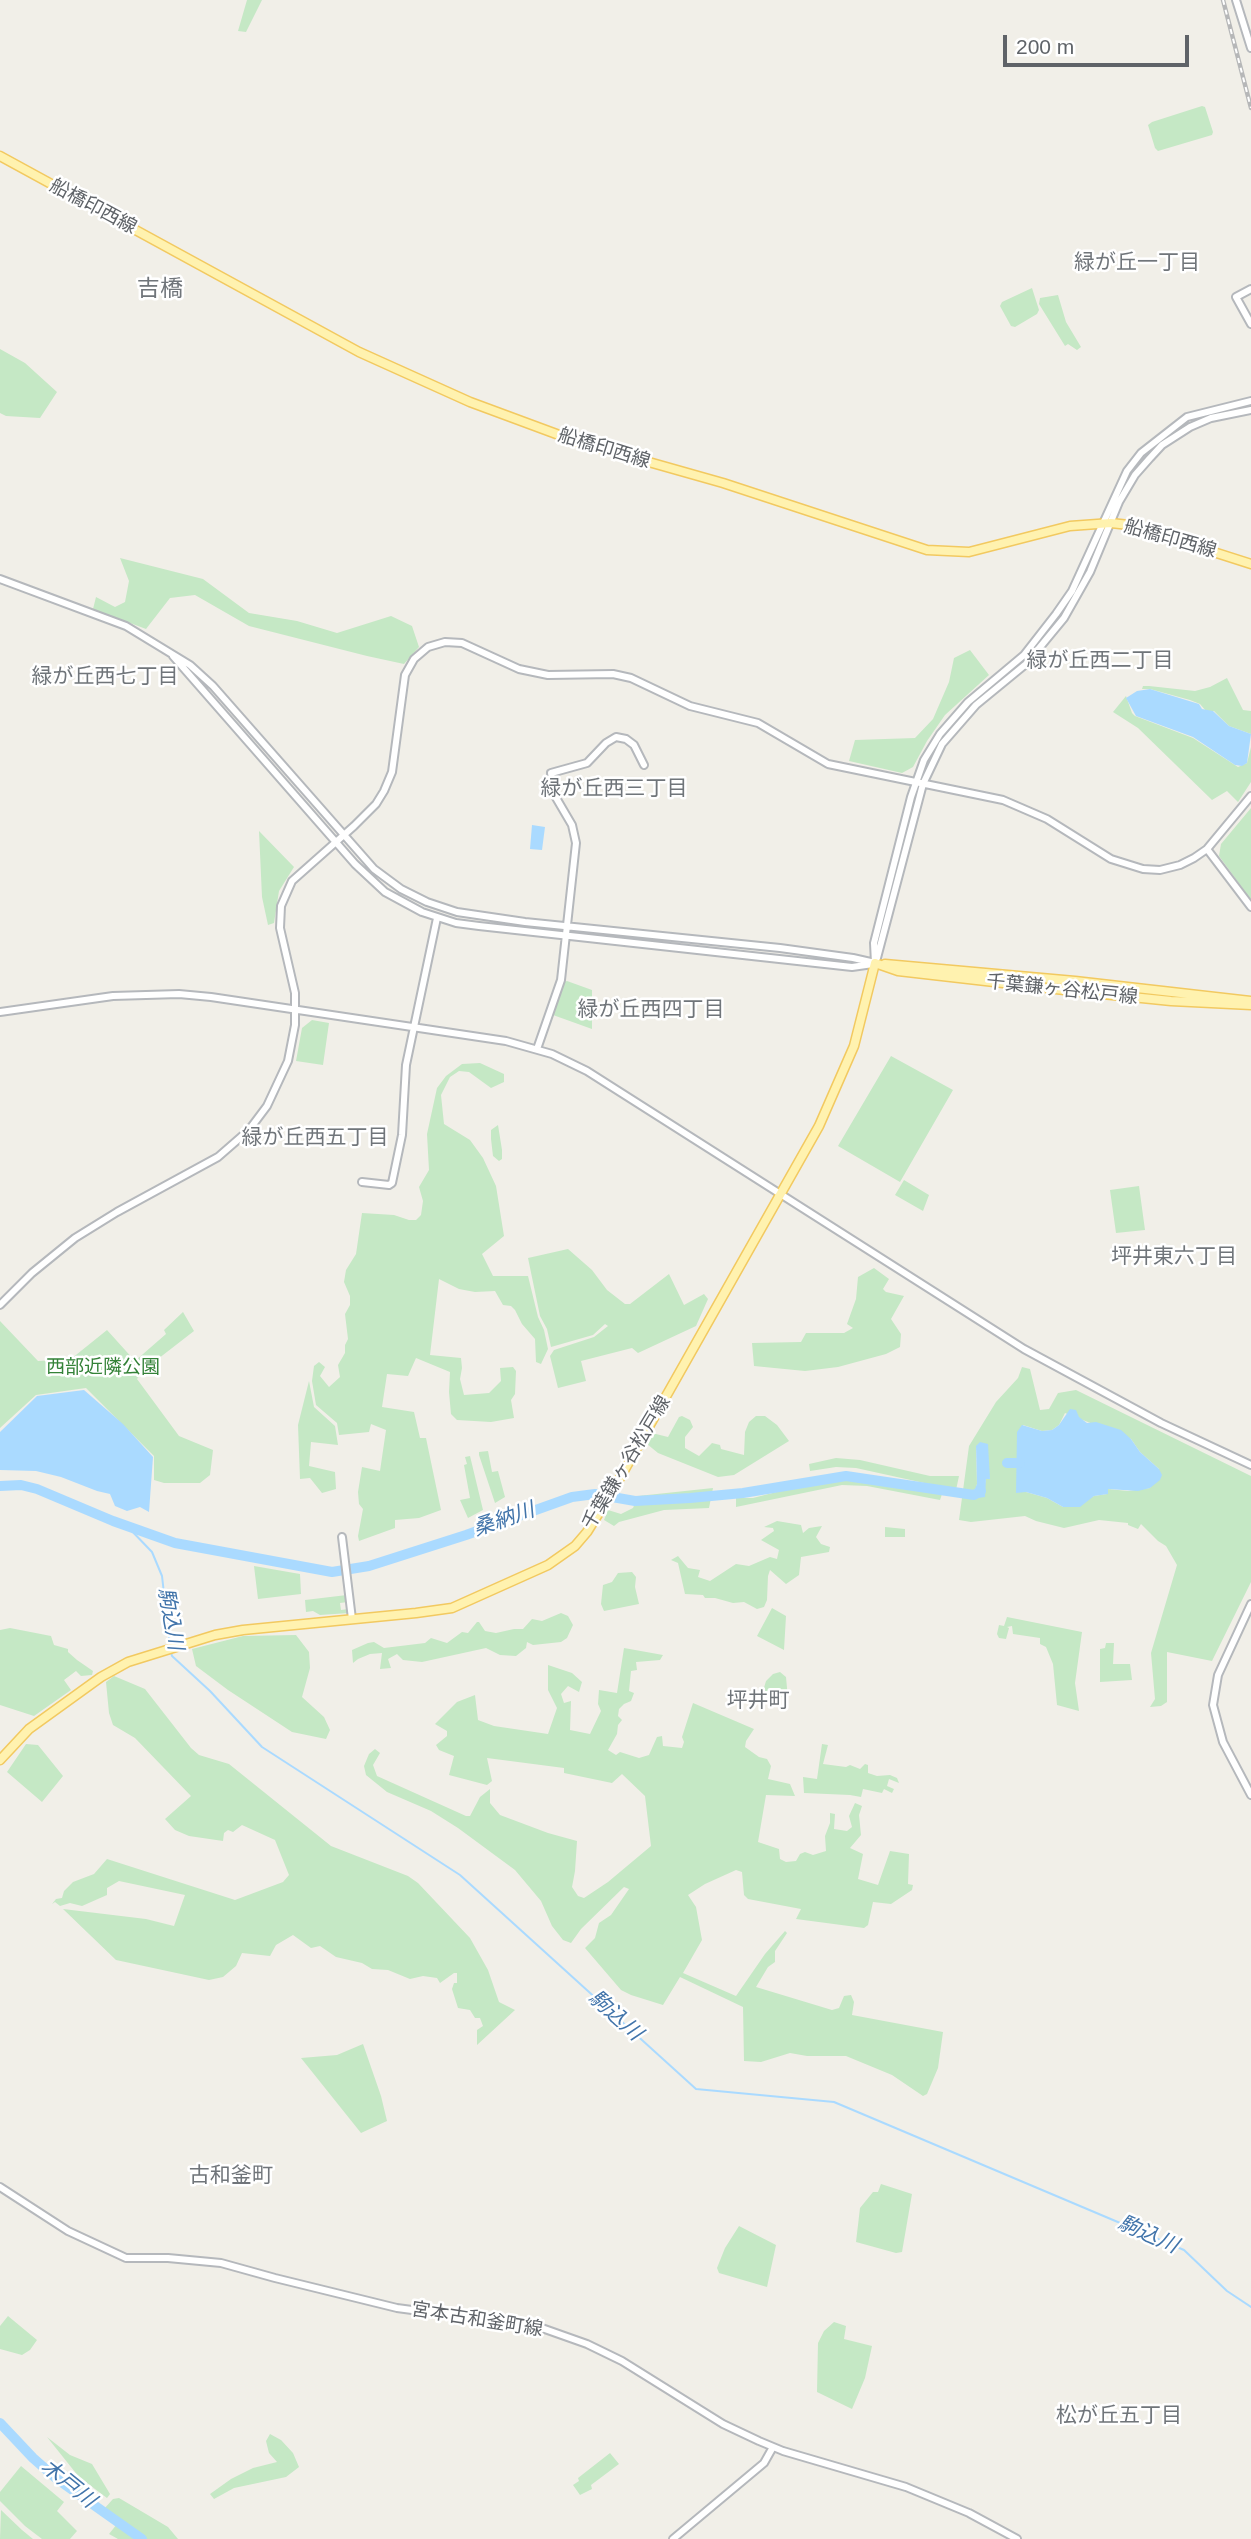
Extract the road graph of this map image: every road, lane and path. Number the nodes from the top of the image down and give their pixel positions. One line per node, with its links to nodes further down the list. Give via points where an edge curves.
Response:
1 (1236, 0): 2 (street)
2 (1251, 48)
3 (0, 156): 8 (main road, 船橋印西線, via 359,352 470,402 578,442 723,483 927,550 969,552 1070,526)
4 (1251, 289): 5 (street, via 1236,297)
5 (1251, 324)
6 (1251, 401): 8 (street, via 1187,417 1160,436 1127,471)
7 (1251, 410): 8 (street, via 1211,418 1162,445 1135,475)
8 (1107, 523): 9 (main road, 船橋印西線, via 1129,525); 13 (street, via 1090,572 1064,618 1026,664 961,722)
9 (1251, 564)
10 (0, 579): 11 (street, via 126,626)
11 (170, 652): 15 (street, via 213,686); 16 (street)
12 (643, 765): 20 (street, via 634,745 616,737 587,763 551,773 555,796 575,834)
13 (919, 783): 15 (street, via 828,764 758,723 690,706 632,678 548,675 519,669 462,643 445,642 419,653 408,668 392,772 376,804); 17 (street, via 1025,808 1129,866 1160,870 1180,865); 22 (street)
14 (1251, 796): 17 (street)
15 (343, 835): 16 (street); 20 (street, via 374,869 427,902 457,912)
16 (335, 842): 19 (street, via 385,892); 24 (street, via 292,881 281,906 280,928)
17 (1207, 849): 18 (street)
18 (1251, 907)
19 (437, 918): 21 (street); 26 (street)
20 (568, 925): 21 (street); 22 (street, via 780,948)
21 (566, 935): 22 (street, via 852,967); 27 (street, via 561,980)
22 (875, 964): 23 (main road, 千葉鎌ヶ谷松戸線, via 898,971 1073,991 1194,1003); 29 (main road, 千葉鎌ヶ谷松戸線, via 849,1058)
23 (1251, 1003)
24 (295, 1009): 25 (street, via 157,994); 26 (street); 30 (street, via 292,1045 281,1080 239,1141 207,1165 75,1238)
25 (0, 1012)
26 (414, 1027): 27 (street); 28 (street, via 392,1182)
27 (537, 1049): 29 (street, via 587,1071)
28 (362, 1182)
29 (781, 1195): 31 (street, via 1036,1355 1161,1423); 34 (main road, 千葉鎌ヶ谷松戸線, via 614,1490 570,1550 470,1602 438,1611)
30 (0, 1305)
31 (1251, 1465)
32 (342, 1537): 34 (street)
33 (1251, 1604): 36 (street, via 1218,1675 1213,1705 1223,1742)
34 (352, 1619): 35 (main road, 千葉鎌ヶ谷松戸線, via 243,1630 128,1662 29,1730)
35 (0, 1760)
36 (1251, 1795)
37 (0, 2187): 38 (street, 宮本古和釜町線, via 68,2231 126,2259 221,2263 397,2308 539,2327 622,2361 723,2424)
38 (773, 2447): 39 (street, via 764,2463); 40 (street, 宮本古和釜町線, via 906,2487)
39 (673, 2539)
40 (1017, 2539)

